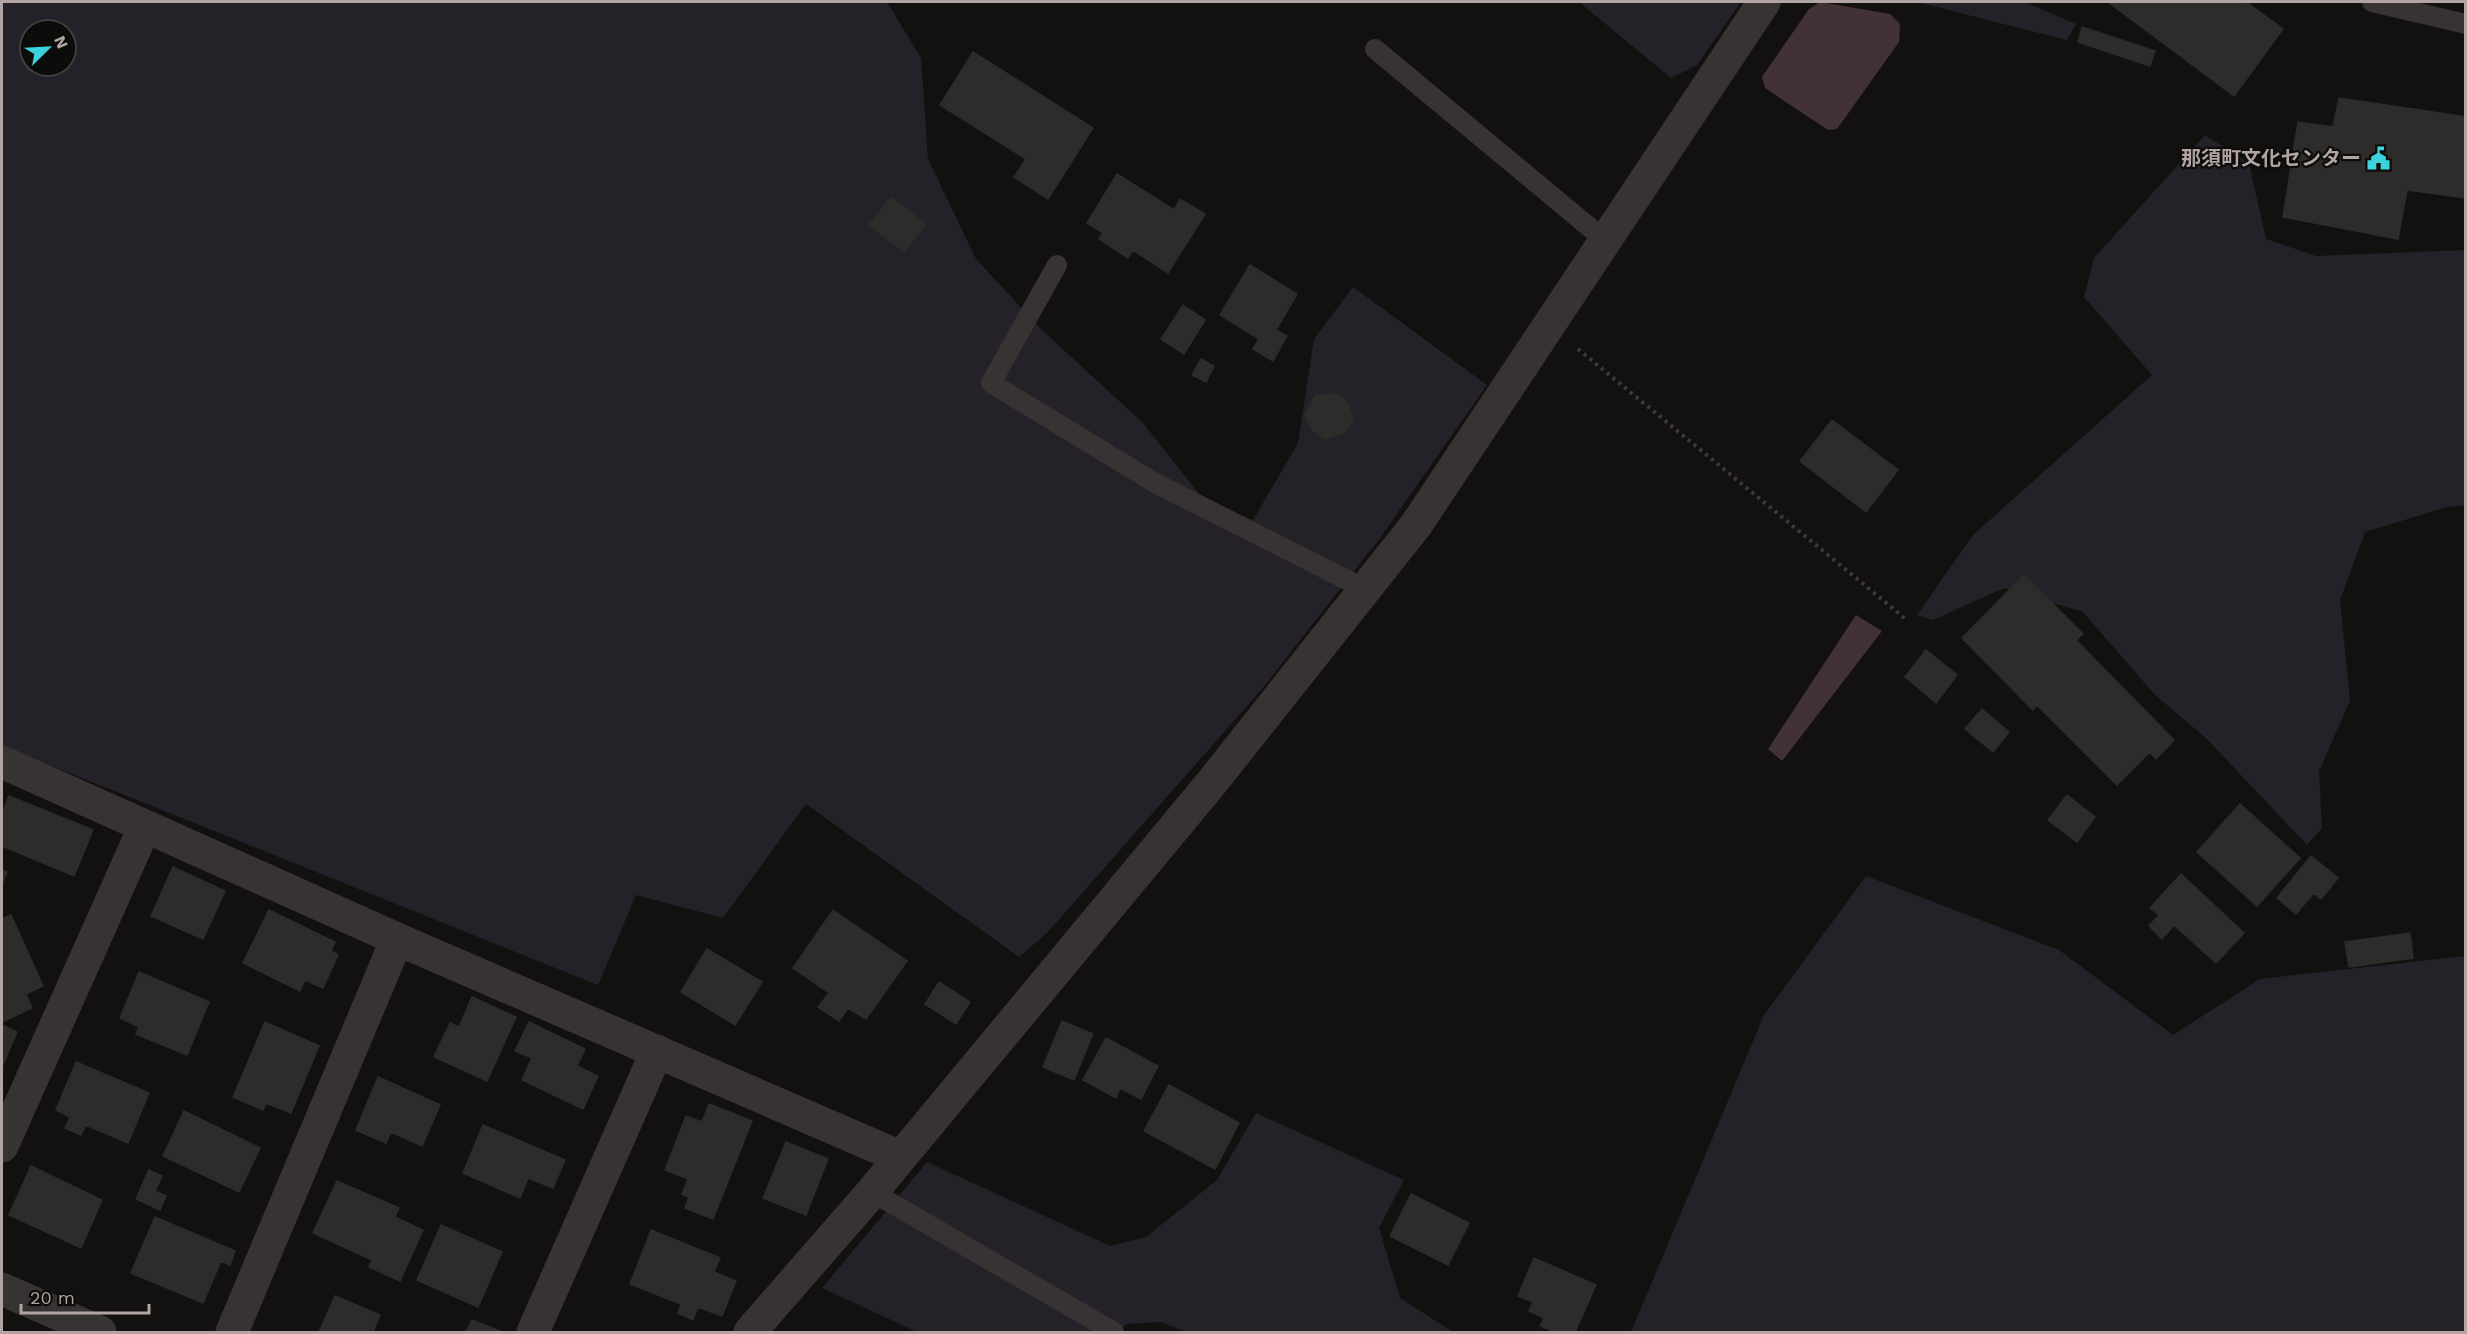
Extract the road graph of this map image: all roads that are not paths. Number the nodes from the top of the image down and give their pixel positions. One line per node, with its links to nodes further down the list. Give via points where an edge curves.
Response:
1 (1764, 2): 6 (street)
2 (2372, 2): 3 (lane)
3 (2405, 6): 4 (lane)
4 (2466, 24)
5 (1375, 49): 6 (lane)
6 (1606, 241): 8 (street, via 1416,525)
7 (1057, 265): 8 (lane, via 991,383 1155,483)
8 (1365, 589): 14 (street, via 1213,781)
9 (2, 762): 10 (street)
10 (146, 826): 11 (street); 13 (street)
11 (397, 939): 12 (street); 18 (street)
12 (657, 1051): 14 (street); 19 (street)
13 (2, 1146)
14 (900, 1157): 15 (street)
15 (872, 1192): 20 (street); 21 (lane)
16 (2, 1289): 17 (street)
17 (100, 1332)
18 (232, 1332)
19 (533, 1332)
20 (750, 1332)
21 (1114, 1332)

